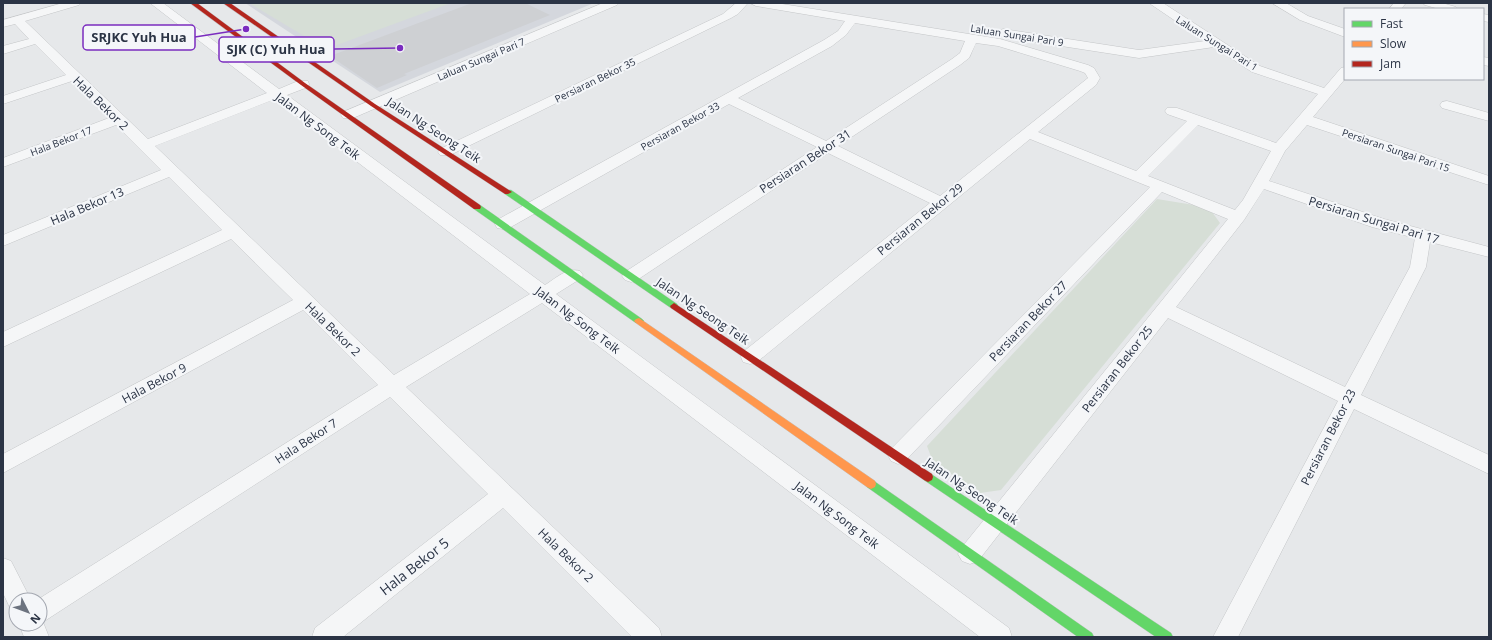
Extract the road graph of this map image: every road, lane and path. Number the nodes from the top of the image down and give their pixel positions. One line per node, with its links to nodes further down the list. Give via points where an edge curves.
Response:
1 (75, 3): 13 (street)
2 (156, 3): 25 (street, Jalan Ng Song Teik)
3 (192, 3): 23 (street)
4 (226, 3): 28 (street, Jalan Ng Seong Teik)
5 (613, 3): 28 (street, Laluan Sungai Pari 7)
6 (742, 3): 40 (street, Persiaran Bekor 35, via 727,16)
7 (756, 3): 14 (street)
8 (820, 3): 19 (street, Laluan Sungai Pari 9, via 1140,54)
9 (1155, 3): 19 (street, Laluan Sungai Pari 1)
10 (1278, 3): 16 (street, via 1310,21)
11 (1429, 3): 12 (street)
12 (1448, 8)
13 (17, 20): 15 (street); 17 (street, Hala Bekor 2)
14 (852, 20): 18 (street); 26 (street, Persiaran Bekor 33, via 842,33 828,43)
15 (3, 24)
16 (1344, 33)
17 (37, 40): 20 (street); 22 (street, Hala Bekor 2)
18 (971, 40): 36 (street, Persiaran Bekor 29, via 1017,47 1084,68 1093,74 1091,82); 38 (street, Persiaran Bekor 31, via 965,55 956,62)
19 (1215, 43): 24 (street, Laluan Sungai Pari 1, via 1256,69)
20 (3, 50)
21 (1344, 72): 24 (street, Persiaran Bekor 25)
22 (74, 76): 27 (street); 33 (street, Hala Bekor 2)
23 (303, 84): 25 (street); 31 (street)
24 (1327, 93): 35 (street, Persiaran Bekor 25)
25 (275, 95): 37 (street); 57 (street, Jalan Ng Song Teik)
26 (729, 99): 38 (street); 48 (street, Persiaran Bekor 33)
27 (3, 100)
28 (373, 104): 31 (street, Laluan Sungai Pari 7); 40 (street, Jalan Ng Seong Teik)
29 (1447, 105): 32 (street)
30 (1172, 111): 34 (street)
31 (348, 115): 50 (street)
32 (1489, 117)
33 (118, 119): 37 (street, Hala Bekor 2); 41 (street, Hala Bekor 17)
34 (1196, 119): 39 (street); 43 (street)
35 (1304, 119): 39 (street, Persiaran Bekor 25); 44 (street, Persiaran Sungai Pari 15)
36 (1028, 133): 43 (street); 47 (street, Persiaran Bekor 29)
37 (145, 145): 42 (street, Hala Bekor 2)
38 (827, 146): 47 (street); 56 (street, Persiaran Bekor 31)
39 (1279, 149): 45 (street, Persiaran Bekor 25)
40 (445, 152): 48 (street, Jalan Ng Seong Teik)
41 (3, 163)
42 (171, 171): 51 (street, Hala Bekor 2); 53 (street, Hala Bekor 13)
43 (1138, 178): 46 (street)
44 (1489, 182)
45 (1260, 183): 49 (street, Persiaran Bekor 25); 52 (street, Persiaran Sungai Pari 17, via 1340,212)
46 (1159, 186): 49 (street); 64 (street, Persiaran Bekor 27)
47 (940, 202): 61 (street, Persiaran Bekor 29)
48 (532, 208): 50 (street, Persiaran Bekor 33); 56 (street, Jalan Ng Seong Teik)
49 (1238, 217): 59 (street, Persiaran Bekor 25)
50 (503, 224): 55 (street)
51 (234, 231): 58 (street, Hala Bekor 2); 60 (street)
52 (1423, 236): 54 (street, Persiaran Sungai Pari 17); 63 (street, Persiaran Bekor 23, via 1418,267)
53 (3, 241)
54 (1489, 252)
55 (574, 275): 57 (street, Hala Bekor 7); 69 (street)
56 (631, 276): 61 (street, Jalan Ng Seong Teik)
57 (543, 294): 62 (street, Hala Bekor 7); 75 (street, Jalan Ng Song Teik)
58 (305, 301): 62 (street, Hala Bekor 2); 65 (street, Hala Bekor 9)
59 (1164, 309): 63 (street); 68 (street, Persiaran Bekor 25)
60 (3, 340)
61 (750, 356): 64 (street, Jalan Ng Seong Teik)
62 (392, 386): 67 (street, Hala Bekor 2); 72 (street, Hala Bekor 7)
63 (1349, 397): 66 (street); 78 (street, Persiaran Bekor 23)
64 (898, 455): 68 (street, Jalan Ng Seong Teik)
65 (3, 464)
66 (1489, 465)
67 (504, 494): 73 (street, Hala Bekor 2); 74 (street, Hala Bekor 5)
68 (996, 521): 69 (street, Persiaran Bekor 25); 77 (street, Jalan Ng Seong Teik)
69 (970, 554): 76 (street)
70 (3, 569): 71 (street)
71 (15, 592)
72 (48, 607)
73 (646, 635)
74 (324, 637)
75 (1000, 637)
76 (1088, 637)
77 (1167, 637)
78 (1225, 637)

